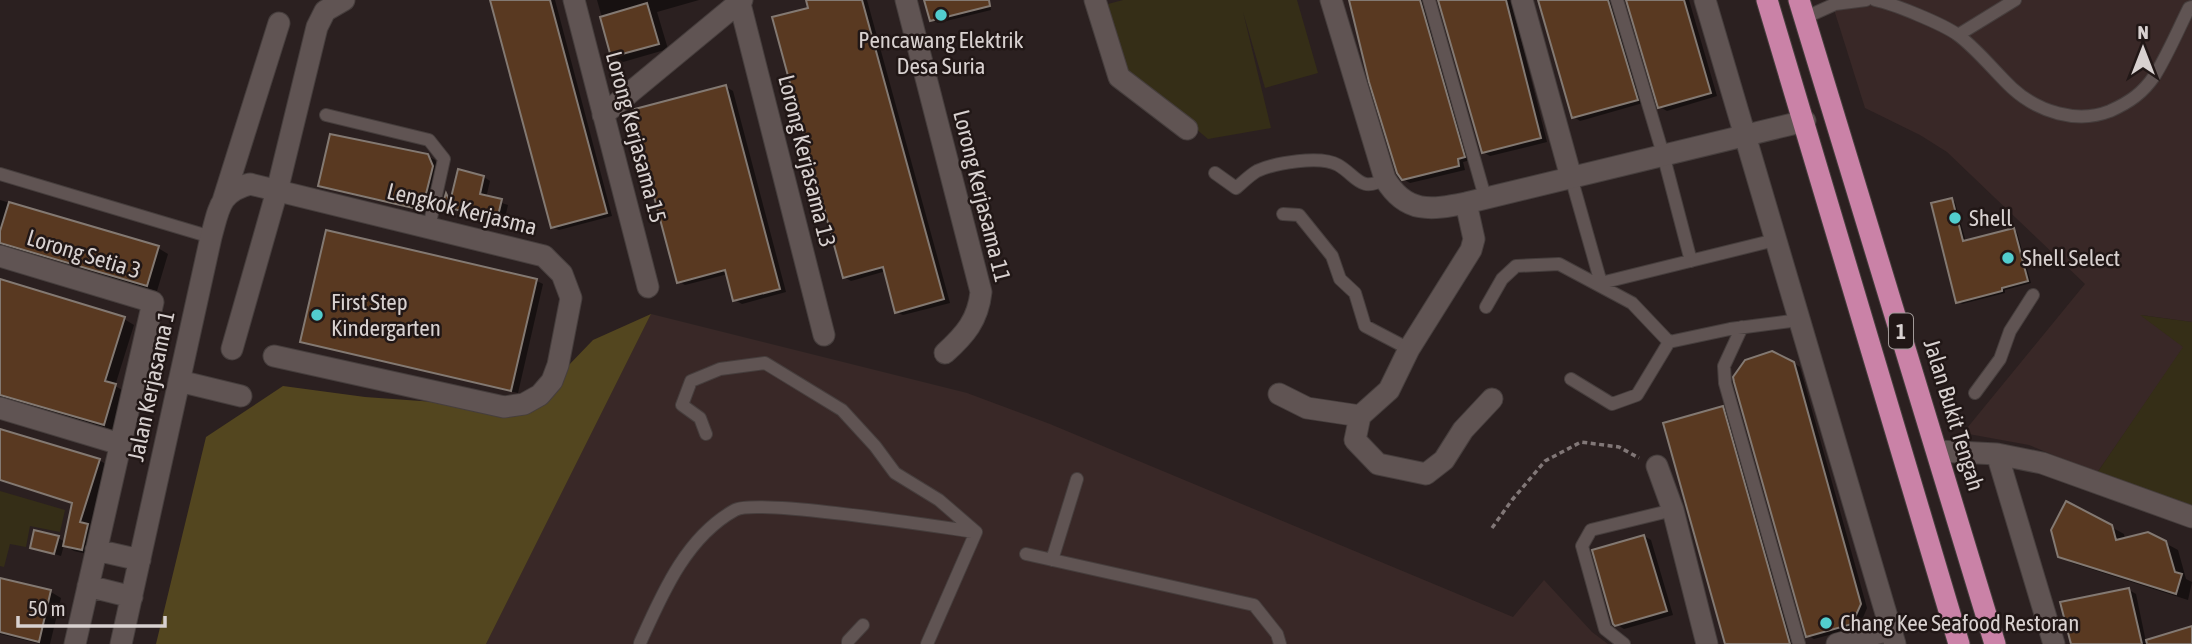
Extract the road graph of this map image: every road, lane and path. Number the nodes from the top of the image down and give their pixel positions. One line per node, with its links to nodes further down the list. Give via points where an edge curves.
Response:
1 (344, 0): 29 (street, via 325,11 317,27)
2 (573, 0): 20 (street, Lorong Kerjasama 15)
3 (906, 0): 47 (street, Lorong Kerjasama 11, via 981,292 974,322)
4 (1094, 0): 22 (street, via 1119,77)
5 (1331, 0): 28 (street)
6 (1429, 0): 30 (lane)
7 (1522, 0): 27 (street)
8 (1617, 0): 24 (lane)
9 (1705, 0): 23 (street)
10 (1767, 0): 21 (highway, 1)
11 (1866, 0): 16 (lane)
12 (1875, 0): 18 (lane)
13 (2015, 0): 18 (lane)
14 (740, 1): 20 (street); 43 (street, Lorong Kerjasama 13)
15 (2189, 5): 18 (lane, via 2154,76 2132,102 2082,118 2059,114 2025,98)
16 (1802, 9): 59 (highway, Jalan Bukit Tengah / 1)
17 (279, 23): 31 (street, Jalan Kerjasama 1)
18 (1958, 35)
19 (326, 116): 33 (lane, via 429,140 444,159)
20 (603, 116): 38 (street, Lorong Kerjasama 15)
21 (1805, 121): 23 (street); 85 (highway, 1)
22 (1187, 129)
23 (1745, 135): 24 (street); 35 (street)
24 (1663, 154): 27 (street); 37 (lane)
25 (1215, 173): 28 (lane, via 1236,188 1256,172 1283,163 1316,161 1338,165 1368,185)
26 (0, 174): 34 (lane)
27 (1571, 177): 30 (street); 37 (lane, via 1601,283)
28 (1385, 179): 30 (street, via 1399,197 1427,209)
29 (277, 191): 31 (street, via 250,184 237,187); 33 (street, Lengkok Kerjasma); 45 (street)
30 (1476, 200): 46 (street, via 1471,250)
31 (223, 201): 34 (street, Jalan Kerjasama 1)
32 (1283, 214): 46 (lane, via 1298,215 1332,256 1340,279 1355,293 1365,326)
33 (429, 227): 48 (street, Lengkok Kerjasma, via 544,256 562,274 571,298 569,312 558,365 552,382 540,395 505,407)
34 (211, 237): 50 (street, Jalan Kerjasama 1)
35 (1775, 240): 37 (lane); 41 (street)
36 (0, 256): 58 (street, Lorong Setia 3, via 153,302)
37 (1691, 261)
38 (648, 287)
39 (2033, 295): 51 (lane, via 2010,331 2000,359)
40 (1486, 307): 44 (lane, via 1502,279 1516,266 1559,264 1632,303)
41 (1799, 320): 42 (lane); 74 (street)
42 (1742, 327): 44 (lane); 83 (lane, via 1724,366 1725,383)
43 (824, 335)
44 (1669, 342): 49 (lane, via 1637,395 1612,404)
45 (232, 349)
46 (1409, 349): 56 (street, via 1389,390)
47 (945, 353)
48 (274, 356)
49 (1571, 379)
50 (179, 382): 53 (street); 69 (street, Jalan Kerjasama 1)
51 (1975, 393)
52 (1279, 394): 56 (street, via 1307,408)
53 (241, 396)
54 (1492, 399): 56 (street, via 1463,430 1444,460 1426,474 1378,464 1355,440)
55 (0, 408): 58 (street)
56 (1360, 416)
57 (706, 434): 66 (lane, via 700,418 682,405 691,381 720,369 765,363 842,410 895,473 939,499)
58 (120, 444): 67 (street)
59 (1938, 451): 60 (street); 86 (highway, Jalan Bukit Tengah / 1)
60 (1997, 454): 64 (street, via 2042,463); 87 (street)
61 (1657, 466): 63 (street); 65 (path, via 1619,447 1581,442 1545,461)
62 (1077, 480): 70 (lane)
63 (1673, 510): 81 (lane, via 1591,530 1582,546 1605,629); 82 (street)
64 (2192, 517)
65 (1492, 528)
66 (976, 532): 75 (lane, via 786,508 738,508 701,534 660,598); 79 (lane)
67 (96, 551): 69 (street); 71 (street)
68 (1026, 554): 70 (lane)
69 (140, 559): 72 (street, Jalan Kerjasama 1)
70 (1052, 560): 80 (lane, via 1254,605)
71 (88, 586): 72 (street); 76 (street)
72 (132, 597): 77 (street, Jalan Kerjasama 1)
73 (863, 625): 78 (lane)
74 (1892, 637): 84 (street)
75 (640, 643)
76 (75, 644)
77 (121, 644)
78 (848, 644)
79 (927, 644)
80 (1280, 644)
81 (1624, 644)
82 (1707, 644)
83 (1799, 644)
84 (1836, 644)
85 (1959, 644)
86 (1995, 644)
87 (2054, 644)

